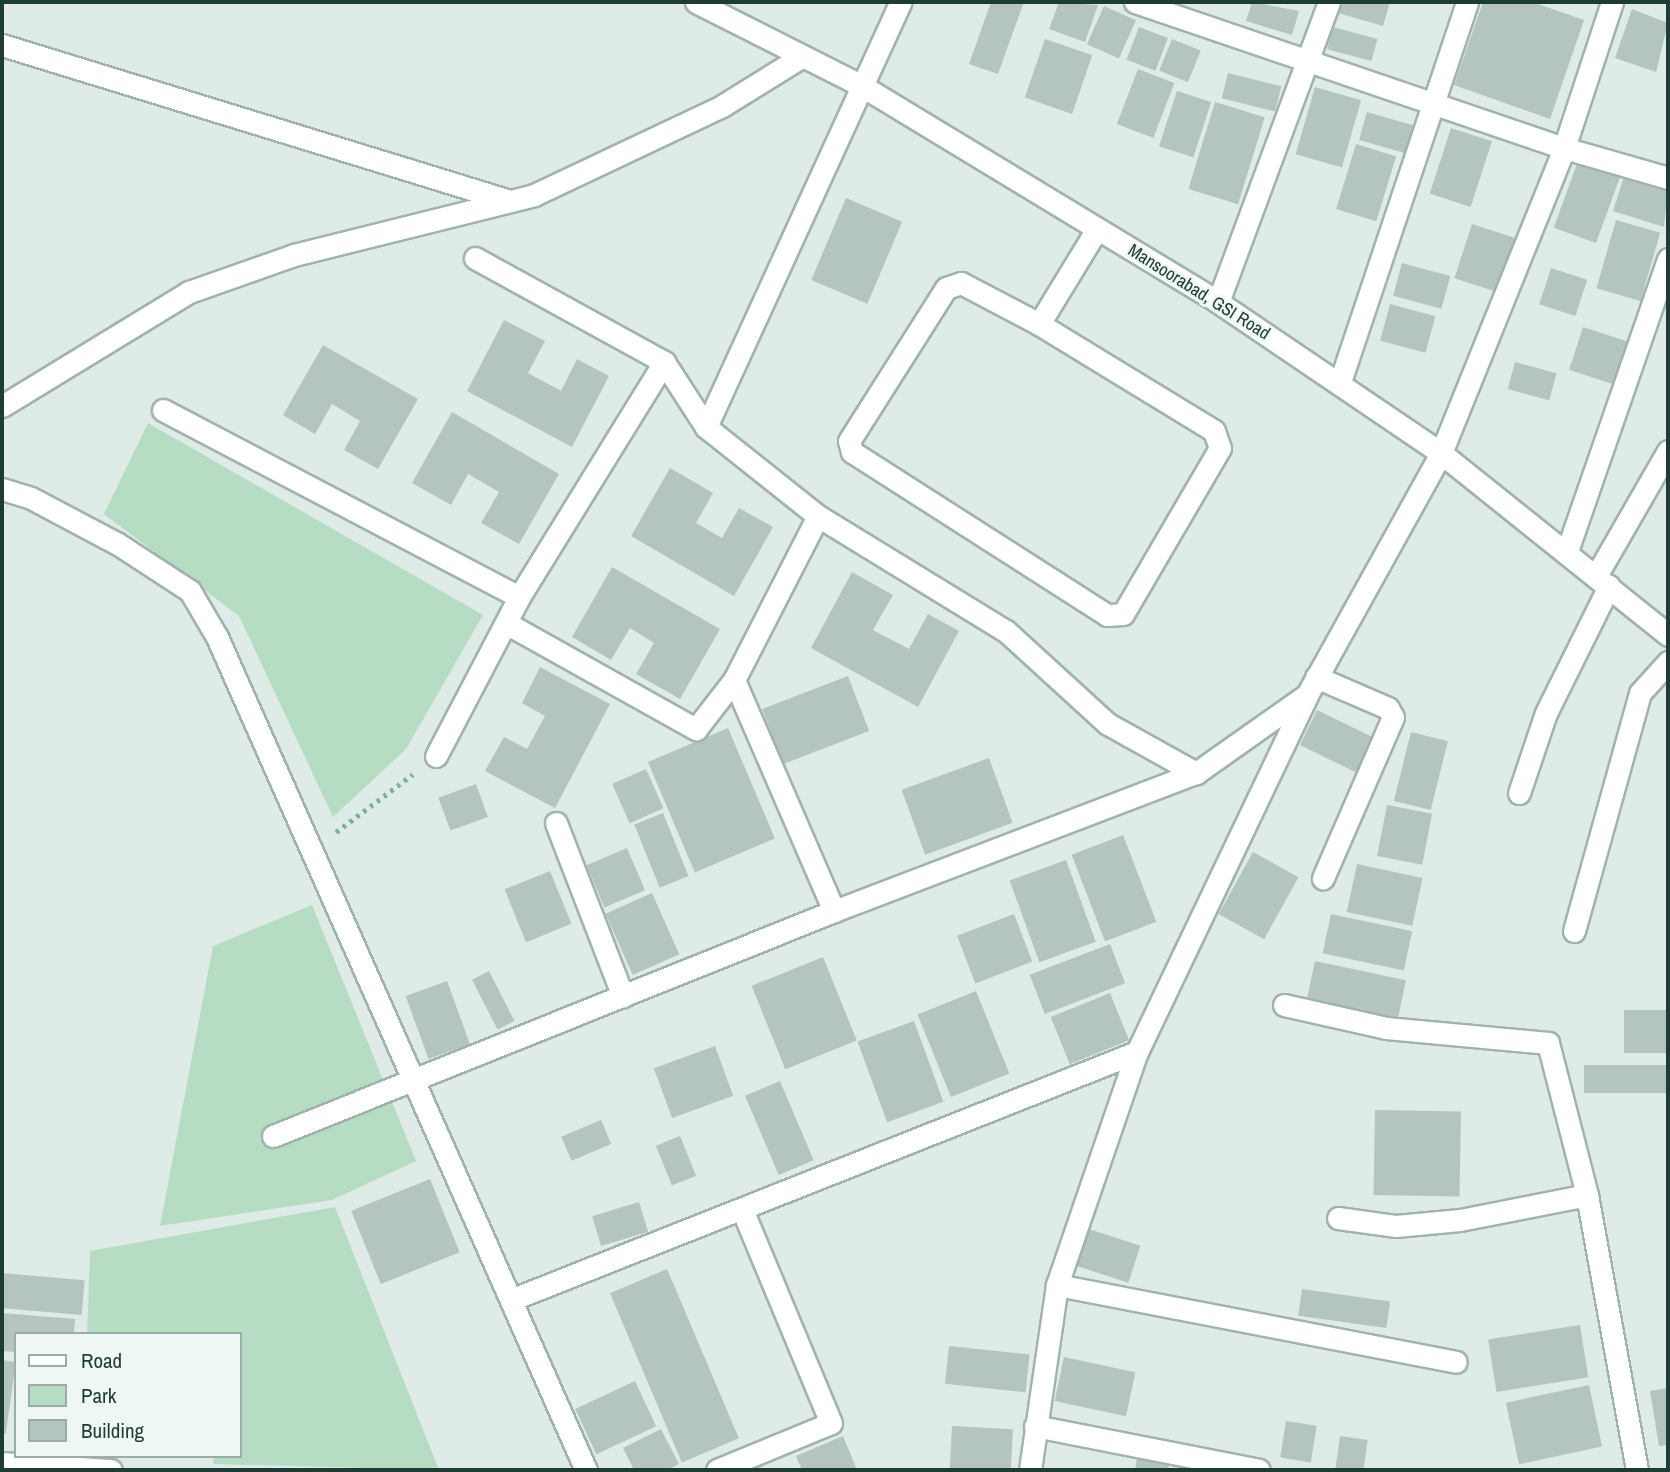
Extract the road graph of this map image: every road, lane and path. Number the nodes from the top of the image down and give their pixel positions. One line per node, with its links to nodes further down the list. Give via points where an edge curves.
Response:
1 (696, 2): 8 (street, Mansoorabad, GSI Road)
2 (901, 2): 10 (street)
3 (1135, 2): 9 (street)
4 (1329, 2): 9 (street)
5 (1467, 2): 11 (street)
6 (1612, 2): 12 (street)
7 (2, 45): 14 (street)
8 (801, 57): 10 (street, Mansoorabad, GSI Road); 14 (street, via 722,106 534,195)
9 (1310, 60): 11 (street); 18 (street)
10 (862, 86): 15 (street, Mansoorabad, GSI Road); 24 (street)
11 (1434, 100): 12 (street); 21 (street)
12 (1564, 148): 13 (street); 26 (street)
13 (1668, 178)
14 (510, 201): 22 (street, via 294,255 188,292)
15 (1097, 229): 18 (street, Mansoorabad, GSI Road); 19 (street)
16 (475, 258): 20 (street)
17 (1668, 259): 29 (street)
18 (1218, 303): 21 (street, Mansoorabad, GSI Road)
19 (1039, 324): 19 (street, via 961,283 946,288 849,441 852,452 1107,615 1123,614 1220,448 1214,431)
20 (664, 362): 24 (street); 31 (street)
21 (1340, 382): 26 (street, Mansoorabad, GSI Road)
22 (2, 406)
23 (163, 410): 31 (street)
24 (706, 427): 28 (street)
25 (1668, 451): 30 (street)
26 (1441, 453): 29 (street, Mansoorabad, GSI Road); 36 (street)
27 (2, 489): 41 (street, via 31,498 118,544 190,591 217,637)
28 (818, 516): 35 (street); 38 (street, via 1006,631 1108,724)
29 (1567, 551): 30 (street, Mansoorabad, GSI Road)
30 (1602, 581): 33 (street, Mansoorabad, GSI Road); 39 (street, via 1546,712)
31 (519, 597): 32 (street)
32 (506, 622): 35 (street, via 696,729); 37 (street)
33 (1668, 635)
34 (1668, 662): 44 (street, via 1640,693)
35 (734, 680): 43 (street)
36 (1311, 686): 38 (street); 42 (street, via 1388,708 1393,717); 47 (street)
37 (436, 756): 41 (path)
38 (1196, 773): 43 (street)
39 (1519, 793)
40 (556, 822): 45 (street)
41 (312, 850): 48 (street)
42 (1323, 878)
43 (834, 911): 45 (street)
44 (1574, 931)
45 (623, 997): 48 (street)
46 (1284, 1005): 50 (street, via 1386,1028 1548,1043)
47 (1137, 1052): 51 (street); 53 (street)
48 (413, 1083): 49 (street); 54 (street)
49 (273, 1136)
50 (1587, 1195): 52 (street, via 1396,1226); 64 (street)
51 (742, 1209): 54 (street); 57 (street, via 831,1423)
52 (1338, 1218)
53 (1057, 1285): 55 (street); 56 (street)
54 (513, 1299): 60 (street)
55 (1456, 1362)
56 (1035, 1426): 62 (street); 63 (street)
57 (765, 1461): 61 (street)
58 (2, 1463): 59 (street)
59 (111, 1470)
60 (586, 1470)
61 (717, 1470)
62 (1030, 1470)
63 (1259, 1470)
64 (1637, 1470)

